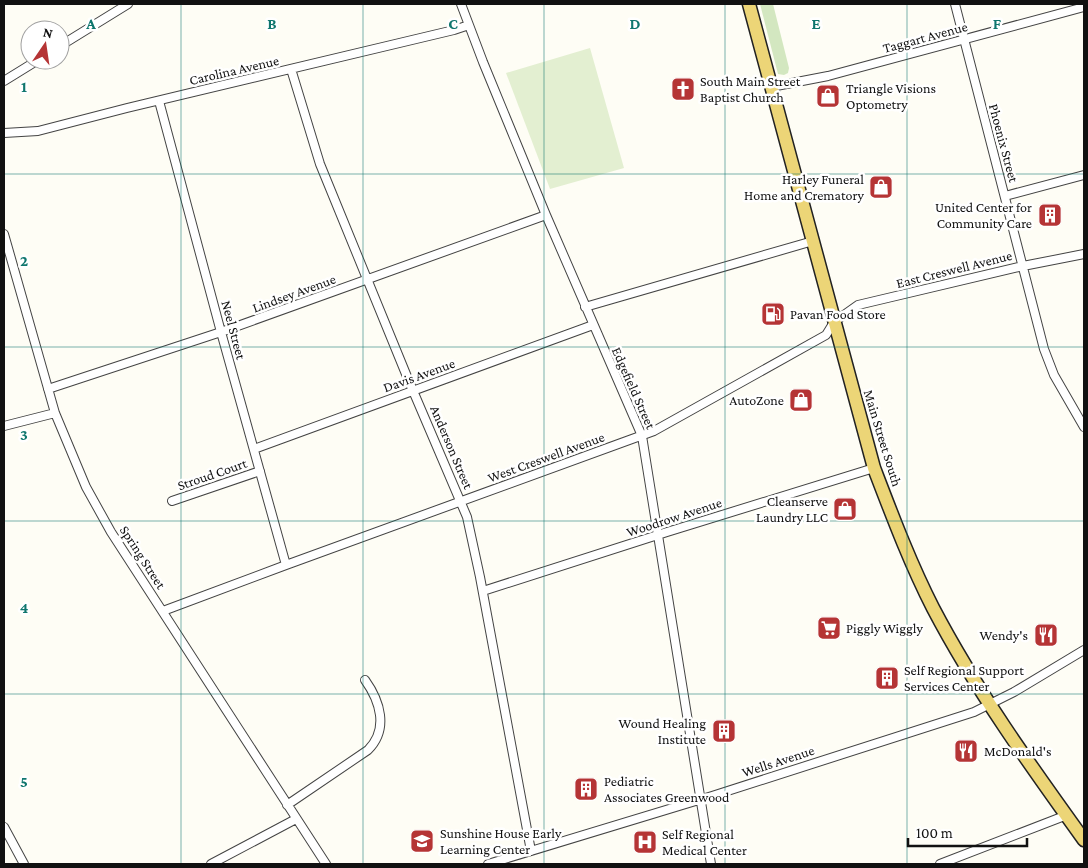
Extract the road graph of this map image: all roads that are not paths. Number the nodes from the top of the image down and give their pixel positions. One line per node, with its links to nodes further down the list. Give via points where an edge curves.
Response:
1 (128, 4): 7 (street)
2 (461, 4): 6 (street, Edgefield Street)
3 (749, 4): 12 (main road, Main Street South)
4 (955, 4): 8 (street, Phoenix Street)
5 (1084, 8): 8 (street, Taggart Avenue)
6 (468, 25): 9 (street, Carolina Avenue); 17 (street, Edgefield Street)
7 (70, 40)
8 (964, 40): 12 (street, Taggart Avenue); 16 (street, Phoenix Street)
9 (291, 69): 13 (street, Carolina Avenue); 22 (street, Anderson Street, via 320,164)
10 (22, 70): 11 (street)
11 (4, 81)
12 (771, 88): 19 (main road, Main Street South)
13 (160, 101): 14 (street, Carolina Avenue, via 38,131); 26 (street, Neel Street)
14 (4, 133)
15 (1084, 174): 16 (street)
16 (1005, 196): 21 (street, Phoenix Street)
17 (546, 216): 22 (street, Lindsey Avenue); 23 (street, Edgefield Street)
18 (4, 234): 27 (street, Spring Street)
19 (813, 241): 23 (street); 24 (main road, Main Street South)
20 (1084, 254): 21 (street, East Creswell Avenue)
21 (1023, 266): 24 (street, East Creswell Avenue, via 858,305); 31 (street, Phoenix Street, via 1049,362)
22 (367, 280): 26 (street, Lindsey Avenue); 28 (street, Anderson Street)
23 (585, 307): 25 (street, Edgefield Street)
24 (834, 322): 32 (street, West Creswell Avenue, via 826,335); 34 (main road, Main Street South)
25 (593, 326): 28 (street, Davis Avenue); 32 (street, Edgefield Street)
26 (221, 332): 27 (street, Lindsey Avenue); 33 (street, Neel Street)
27 (48, 389): 29 (street, Spring Street)
28 (414, 390): 33 (street, Davis Avenue); 37 (street, Anderson Street)
29 (55, 413): 30 (street); 41 (street, Spring Street, via 96,505)
30 (4, 426)
31 (1084, 427)
32 (642, 436): 37 (street, West Creswell Avenue); 38 (street, Edgefield Street)
33 (254, 450): 35 (street, Neel Street)
34 (874, 468): 38 (street, Woodrow Avenue); 44 (main road, Main Street South, via 932,606)
35 (260, 471): 36 (street, Stroud Court); 39 (street, Neel Street)
36 (172, 501)
37 (461, 501): 39 (street, West Creswell Avenue); 40 (street, Anderson Street, via 470,525)
38 (658, 536): 40 (street, Woodrow Avenue); 45 (street, Edgefield Street)
39 (286, 565): 41 (street, West Creswell Avenue)
40 (483, 592): 51 (street, Anderson Street)
41 (163, 611): 46 (street, Spring Street)
42 (1084, 650): 44 (street, Wells Avenue)
43 (365, 680): 46 (street, via 380,710 380,728 374,744)
44 (989, 704): 45 (street, Wells Avenue); 47 (main road, Main Street South)
45 (701, 799): 51 (street, Wells Avenue); 56 (street, Edgefield Street)
46 (287, 805): 48 (street, Spring Street)
47 (1067, 815): 50 (main road, Main Street South); 57 (street)
48 (296, 819): 53 (street); 54 (street, Spring Street)
49 (4, 827): 52 (street)
50 (1084, 840)
51 (531, 851): 55 (street, Wells Avenue)
52 (24, 864)
53 (211, 864)
54 (326, 864)
55 (488, 864)
56 (711, 864)
57 (940, 864)

